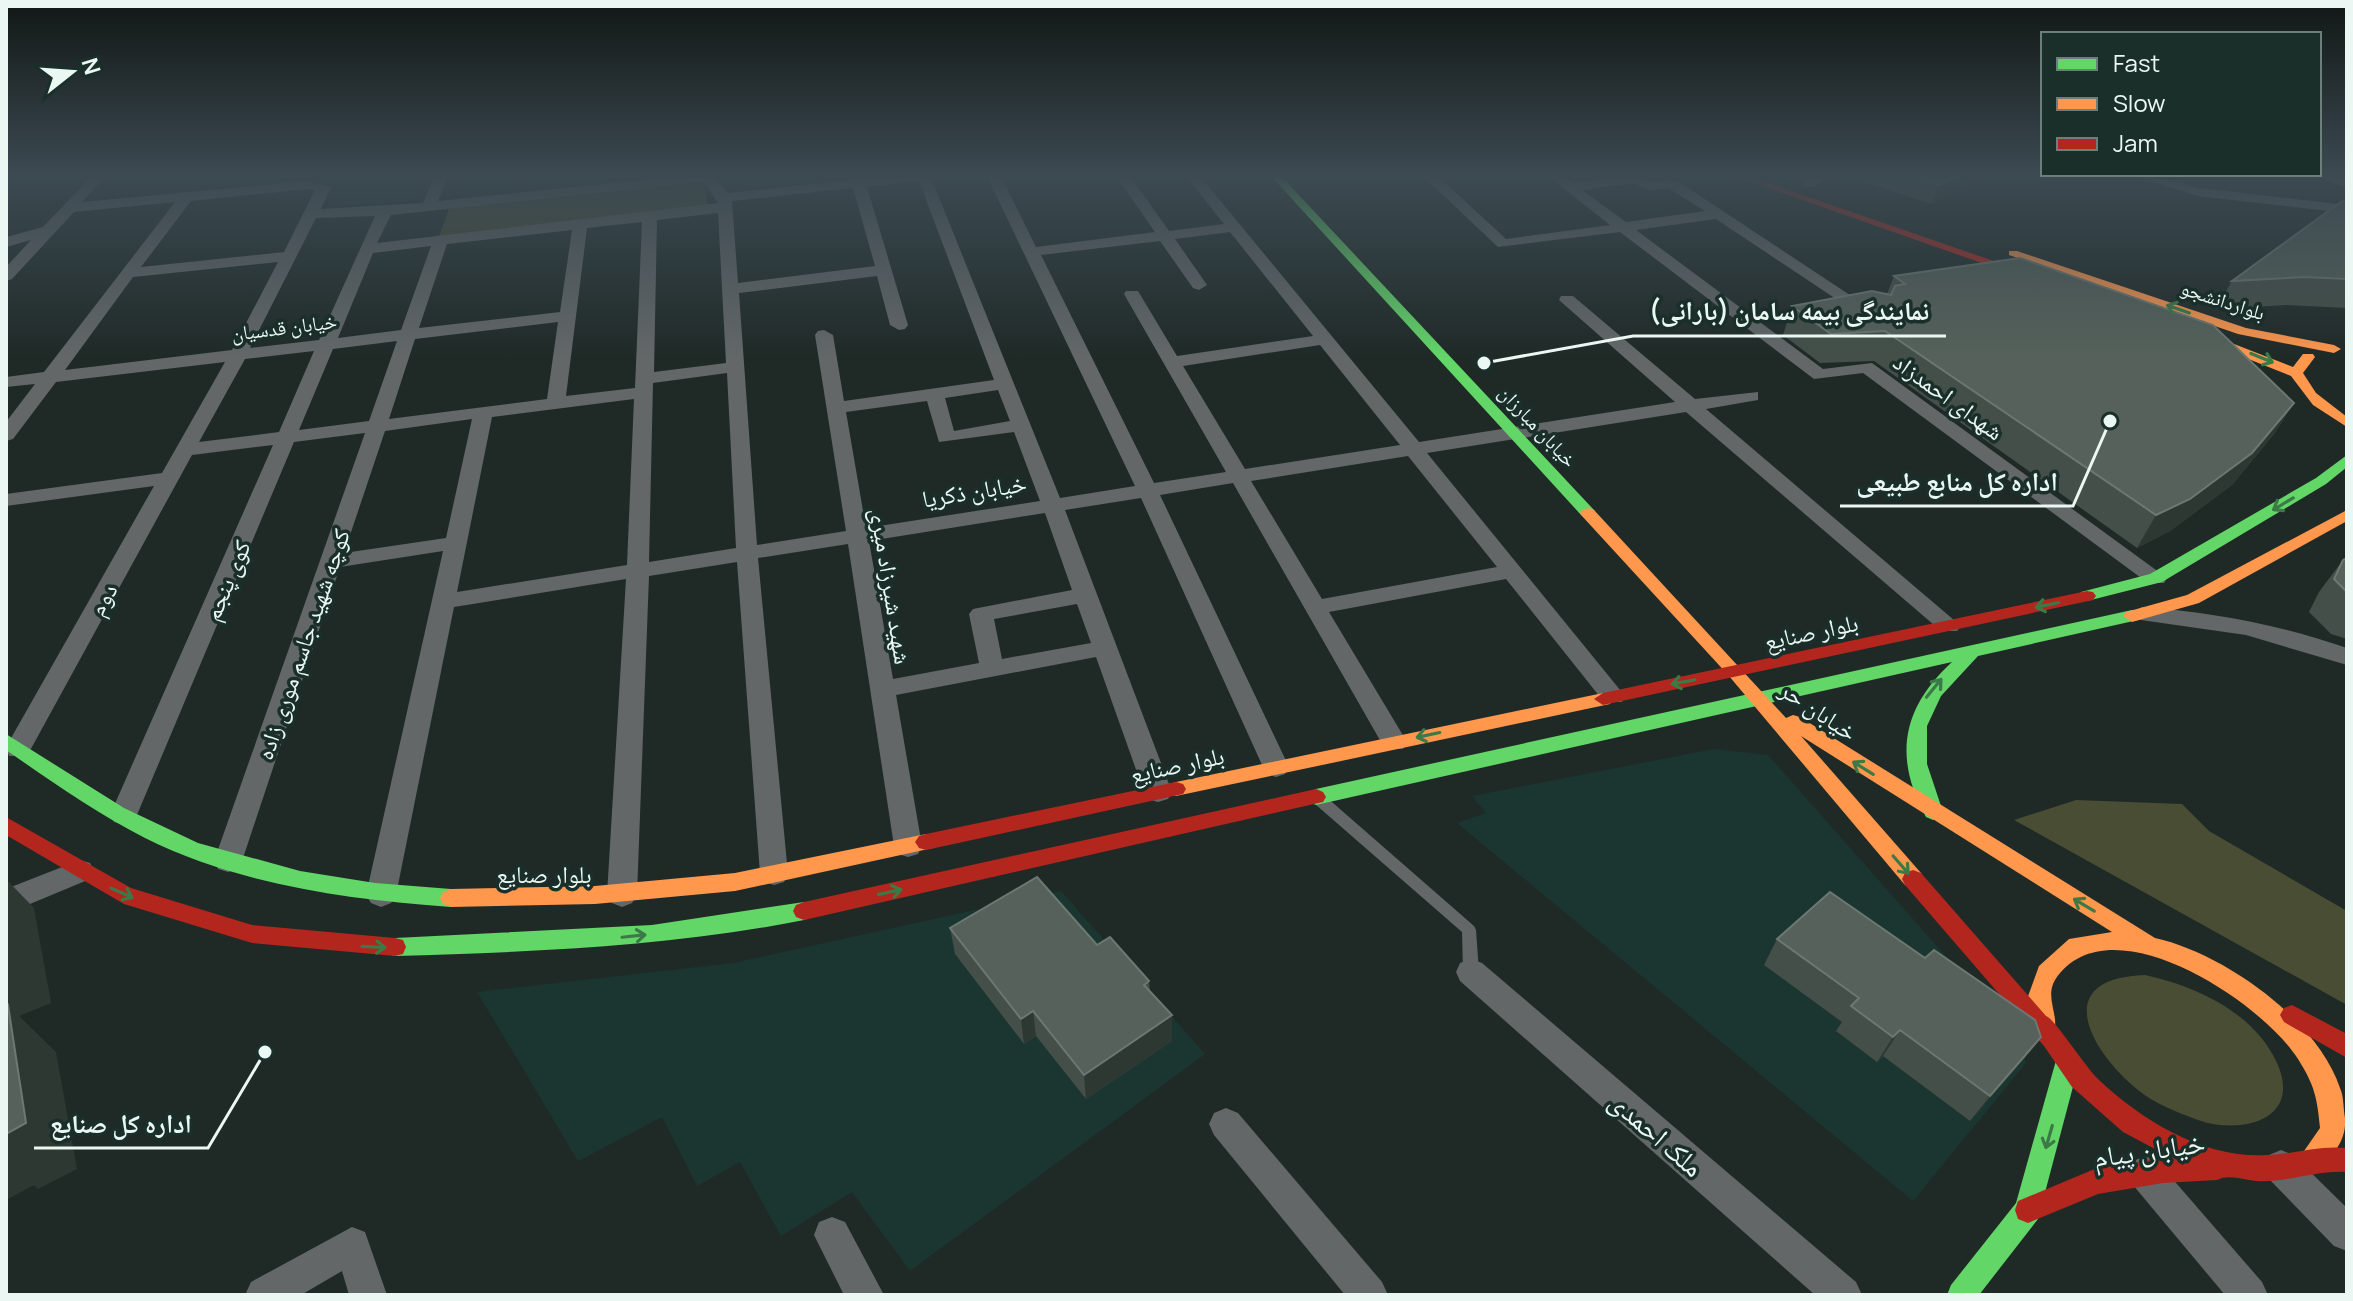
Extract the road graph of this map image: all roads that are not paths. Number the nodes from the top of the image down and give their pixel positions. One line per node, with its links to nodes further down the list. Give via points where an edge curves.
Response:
1 (1163, 236): 29 (street)
2 (43, 237): 28 (street)
3 (153, 237): 27 (street)
4 (299, 237): 25 (street, دوم)
5 (373, 237): 23 (street, کوی پنجم)
6 (462, 237): 22 (street)
7 (578, 237): 33 (street)
8 (649, 237): 48 (street)
9 (727, 237): 30 (street)
10 (874, 237): 26 (street)
11 (948, 237): 47 (street)
12 (1024, 237): 24 (street)
13 (1157, 237): 24 (street)
14 (1243, 237): 38 (street)
15 (1332, 237): 59 (street, خیابان مبارزان)
16 (1495, 237): 17 (street, via 1503,244)
17 (1554, 237)
18 (1634, 237): 77 (street, شهدای احمدزاد, via 1820,375 1866,367)
19 (1754, 237): 34 (street)
20 (1915, 237): 44 (street, بلواردانشجو, one-way to 44, via 2227,344)
21 (1964, 237): 40 (street, بلواردانشجو, one-way to 21, via 2243,331)
22 (441, 239): 23 (street); 36 (street, کوچه شهید جاسم موری زاده)
23 (367, 249): 39 (street, کوی پنجم)
24 (1031, 252): 67 (street)
25 (289, 256): 27 (street); 41 (street, دوم)
26 (883, 270): 30 (street); 35 (street)
27 (129, 273): 45 (street)
28 (6, 276)
29 (1199, 285)
30 (730, 289): 43 (street)
31 (1132, 294): 42 (street)
32 (1567, 300): 52 (street)
33 (567, 316): 36 (street, خیابان قدسیان); 51 (street)
34 (1874, 316)
35 (899, 325)
36 (408, 334): 39 (street, خیابان قدسیان); 58 (street, کوچه شهید جاسم موری زاده)
37 (824, 335): 54 (street, شهید شیرزاد میری)
38 (1325, 339): 42 (street); 62 (street)
39 (326, 344): 41 (street, خیابان قدسیان); 61 (street, کوی پنجم)
40 (2340, 349): 44 (street, via 2301,362)
41 (238, 355): 45 (street, خیابان قدسیان); 63 (street, دوم)
42 (1171, 362): 65 (street)
43 (735, 367): 48 (street); 73 (street)
44 (2296, 373): 53 (street, بلوار صنایع, via 2301,388)
45 (49, 377): 46 (street, خیابان قدسیان); 60 (street)
46 (6, 382)
47 (1005, 384): 49 (street); 57 (street)
48 (644, 385): 51 (street); 75 (street)
49 (935, 394): 54 (street); 57 (street, via 946,438)
50 (1751, 396): 52 (street, خیابان ذکریا)
51 (556, 403): 55 (street)
52 (1689, 405): 59 (street, خیابان ذکریا); 82 (street)
53 (2318, 405): 56 (street); 64 (street, بلوار صنایع)
54 (836, 408): 71 (street, شهید شیرزاد میری)
55 (483, 413): 58 (street); 72 (street)
56 (2347, 423)
57 (1021, 425): 69 (street)
58 (377, 426): 61 (street); 74 (street, کوچه شهید جاسم موری زاده)
59 (1513, 431): 62 (street, خیابان ذکریا); 87 (street, خیابان مبارزان)
60 (6, 435)
61 (288, 438): 63 (street); 97 (street, کوی پنجم)
62 (1410, 446): 65 (street, خیابان ذکریا); 76 (street)
63 (186, 450): 66 (street, دوم)
64 (2347, 457): 77 (street, بلوار صنایع, one-way to 77, via 2321,481)
65 (1238, 475): 67 (street, خیابان ذکریا); 80 (street)
66 (170, 478): 68 (street); 92 (street, دوم)
67 (1147, 489): 69 (street, خیابان ذکریا); 93 (street)
68 (6, 500)
69 (1052, 504): 71 (street, خیابان ذکریا); 78 (street)
70 (2347, 515): 81 (street, بلوار صنایع, via 2228,583)
71 (857, 535): 73 (street, خیابان ذکریا); 88 (street, شهید شیرزاد میری)
72 (455, 543): 74 (street); 79 (street)
73 (747, 553): 75 (street, خیابان ذکریا); 102 (street)
74 (330, 562): 100 (street, کوچه شهید جاسم موری زاده)
75 (638, 570): 79 (street, خیابان ذکریا); 104 (street)
76 (1512, 571): 80 (street); 89 (street)
77 (2156, 578): 82 (street, بلوار صنایع, one-way to 82)
78 (1085, 595): 83 (street); 86 (street, via 981,614)
79 (443, 601): 103 (street)
80 (1315, 607): 91 (street)
81 (2142, 614): 84 (street, بلوار صنایع); 85 (street, via 2192,616 2270,630)
82 (1949, 626): 87 (street, بلوار صنایع)
83 (1104, 648): 86 (street); 94 (street)
84 (1974, 652): 90 (street, بلوار صنایع); 96 (street, one-way to 84, via 1914,774 1919,708 1938,681)
85 (2347, 657)
86 (992, 668): 88 (street)
87 (1735, 672): 89 (street, بلوار صنایع, one-way to 89); 90 (street, خیابان مبارزان)
88 (883, 689): 99 (street, شهید شیرزاد میری)
89 (1613, 696): 91 (street, بلوار صنایع, one-way to 91)
90 (1759, 700): 95 (street, بلوار صنایع); 96 (street, خیابان حر, one-way to 90); 110 (street, خیابان حر, one-way to 110)
91 (1394, 742): 93 (street, بلوار صنایع)
92 (12, 745): 97 (street, بلوار صنایع)
93 (1276, 767): 94 (street, بلوار صنایع)
94 (1158, 792): 99 (street, بلوار صنایع)
95 (1317, 797): 106 (street, بلوار صنایع, one-way to 95, via 746,924); 108 (lane, via 1469,930)
96 (1933, 812): 107 (street, خیابان حر, one-way to 96)
97 (124, 815): 100 (street, بلوار صنایع, via 176,844)
98 (6, 825): 101 (street, بلوار صنایع)
99 (908, 846): 102 (street, بلوار صنایع)
100 (228, 861): 103 (street, بلوار صنایع, via 283,879)
101 (80, 871): 105 (street); 106 (street, بلوار صنایع, one-way to 106, via 124,895 252,934 378,948)
102 (774, 874): 104 (street, بلوار صنایع)
103 (381, 895): 106 (street, بلوار صنایع)
104 (622, 895): 106 (street, بلوار صنایع)
105 (6, 902)
106 (556, 920)
107 (2151, 945): 109 (street, via 2184,955); 110 (street, via 2112,940 2056,957 2042,978 2040,1006)
108 (1471, 972): 126 (street, ملک احمدی)
109 (2251, 990): 111 (street); 114 (street, via 2290,1023 2319,1060 2335,1097 2333,1129)
110 (2050, 1038): 112 (street)
111 (2347, 1047)
112 (2067, 1064): 116 (street, via 2099,1098 2141,1129 2188,1152); 119 (street, خیابان پیام, one-way to 119)
113 (1226, 1124): 125 (street)
114 (2315, 1154): 115 (street); 117 (street)
115 (2347, 1160)
116 (2235, 1165): 117 (street); 118 (street, خیابان پیام)
117 (2281, 1167): 120 (street)
118 (2145, 1173): 119 (street, خیابان پیام, via 2097,1181); 128 (street)
119 (2028, 1210): 127 (street, خیابان پیام)
120 (2347, 1233)
121 (832, 1235): 124 (street)
122 (264, 1295): 123 (street, via 352,1245)
123 (368, 1295)
124 (865, 1295)
125 (1369, 1295)
126 (1843, 1295)
127 (1961, 1295)
128 (2249, 1295)

